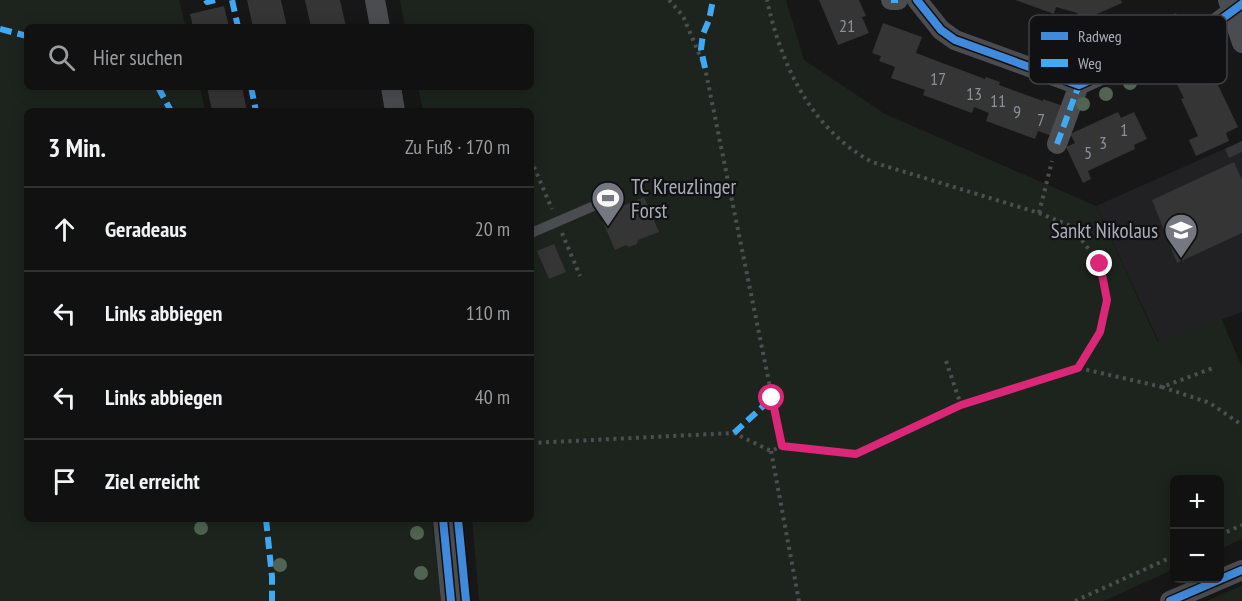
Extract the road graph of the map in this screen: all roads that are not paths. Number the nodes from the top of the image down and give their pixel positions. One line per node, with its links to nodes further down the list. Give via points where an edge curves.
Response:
1 (375, 0): 7 (street)
2 (891, 0): 3 (street)
3 (898, 0)
4 (917, 0): 9 (street, via 941,30 955,40)
5 (1234, 4): 6 (street); 8 (street)
6 (1224, 15)
7 (379, 24)
8 (1242, 43)
9 (1029, 67)
10 (1079, 85): 13 (street)
11 (392, 90): 12 (street)
12 (394, 108)
13 (1057, 144)
14 (617, 196): 15 (lane)
15 (534, 232)
16 (443, 522): 18 (street)
17 (1242, 570): 19 (street)
18 (451, 601)
19 (1170, 601)

